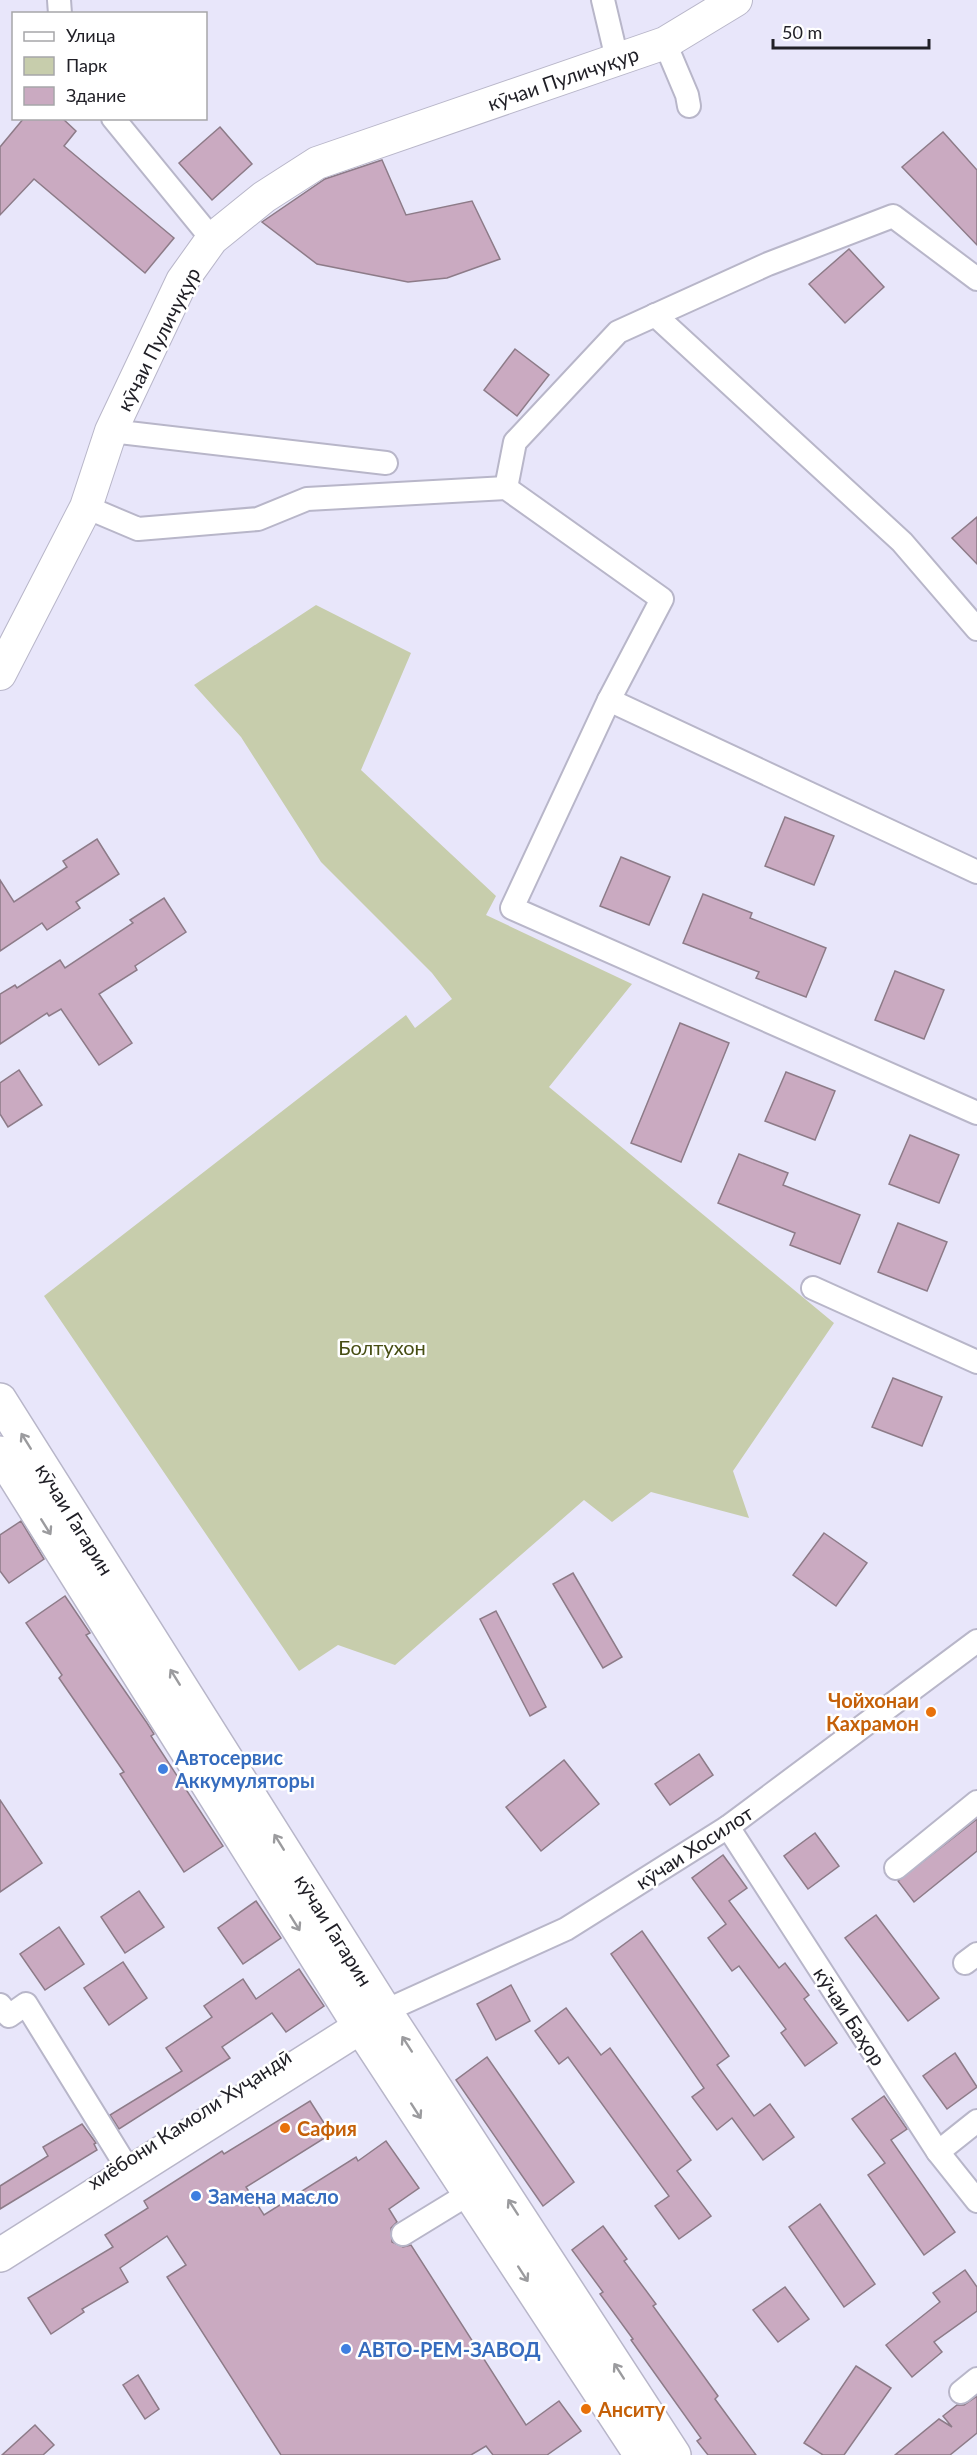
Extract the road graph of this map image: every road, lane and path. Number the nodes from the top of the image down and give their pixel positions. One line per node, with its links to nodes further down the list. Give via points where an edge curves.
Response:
1 (603, 0): 4 (street)
2 (736, 0): 3 (street, кӯчаи Пуличуқур)
3 (665, 43): 4 (street, кӯчаи Пуличуқур); 5 (street)
4 (616, 59): 7 (street, кӯчаи Пуличуқур, via 317,163 264,197)
5 (688, 106)
6 (115, 120): 7 (street)
7 (212, 239): 10 (street, кӯчаи Пуличуқур, via 182,281)
8 (977, 279): 9 (street, via 893,216 768,264)
9 (655, 315): 12 (street, via 618,332 515,442); 14 (street, via 902,542)
10 (111, 431): 11 (street); 13 (street, кӯчаи Пуличуқур)
11 (386, 463)
12 (506, 488): 13 (street, via 307,499 258,519 138,529); 16 (street, via 662,599)
13 (86, 507): 15 (street, кӯчаи Пуличуқур)
14 (977, 630)
15 (0, 674)
16 (609, 700): 17 (street); 18 (street, via 512,908)
17 (977, 872)
18 (977, 1113)
19 (813, 1288): 20 (street)
20 (977, 1362)
21 (0, 1400): 28 (main road, кӯчаи Гагарин, one-way to 21)
22 (5, 1472): 28 (main road, кӯчаи Гагарин, one-way to 28)
23 (977, 1641): 25 (street, кӯчаи Хосилот)
24 (977, 1802): 26 (street)
25 (728, 1827): 28 (street, кӯчаи Хосилот, via 566,1929); 30 (street, кӯчаи Баҳор)
26 (896, 1868)
27 (0, 2005): 31 (street, via 9,2016 26,2004)
28 (369, 2012): 31 (main road, хиёбони Камоли Хуҷандӣ); 32 (main road, кӯчаи Гагарин, one-way to 32); 36 (main road, хиёбони Камоли Хуҷандӣ); 38 (main road, кӯчаи Гагарин, one-way to 28)
29 (977, 2121): 30 (street)
30 (938, 2152): 33 (street, кӯчаи Баҳор)
31 (123, 2161): 35 (main road, хиёбони Камоли Хуҷандӣ)
32 (470, 2193): 34 (street); 37 (main road, кӯчаи Гагарин, one-way to 37)
33 (977, 2201)
34 (403, 2234)
35 (0, 2238)
36 (0, 2255)
37 (641, 2455)
38 (674, 2455)

